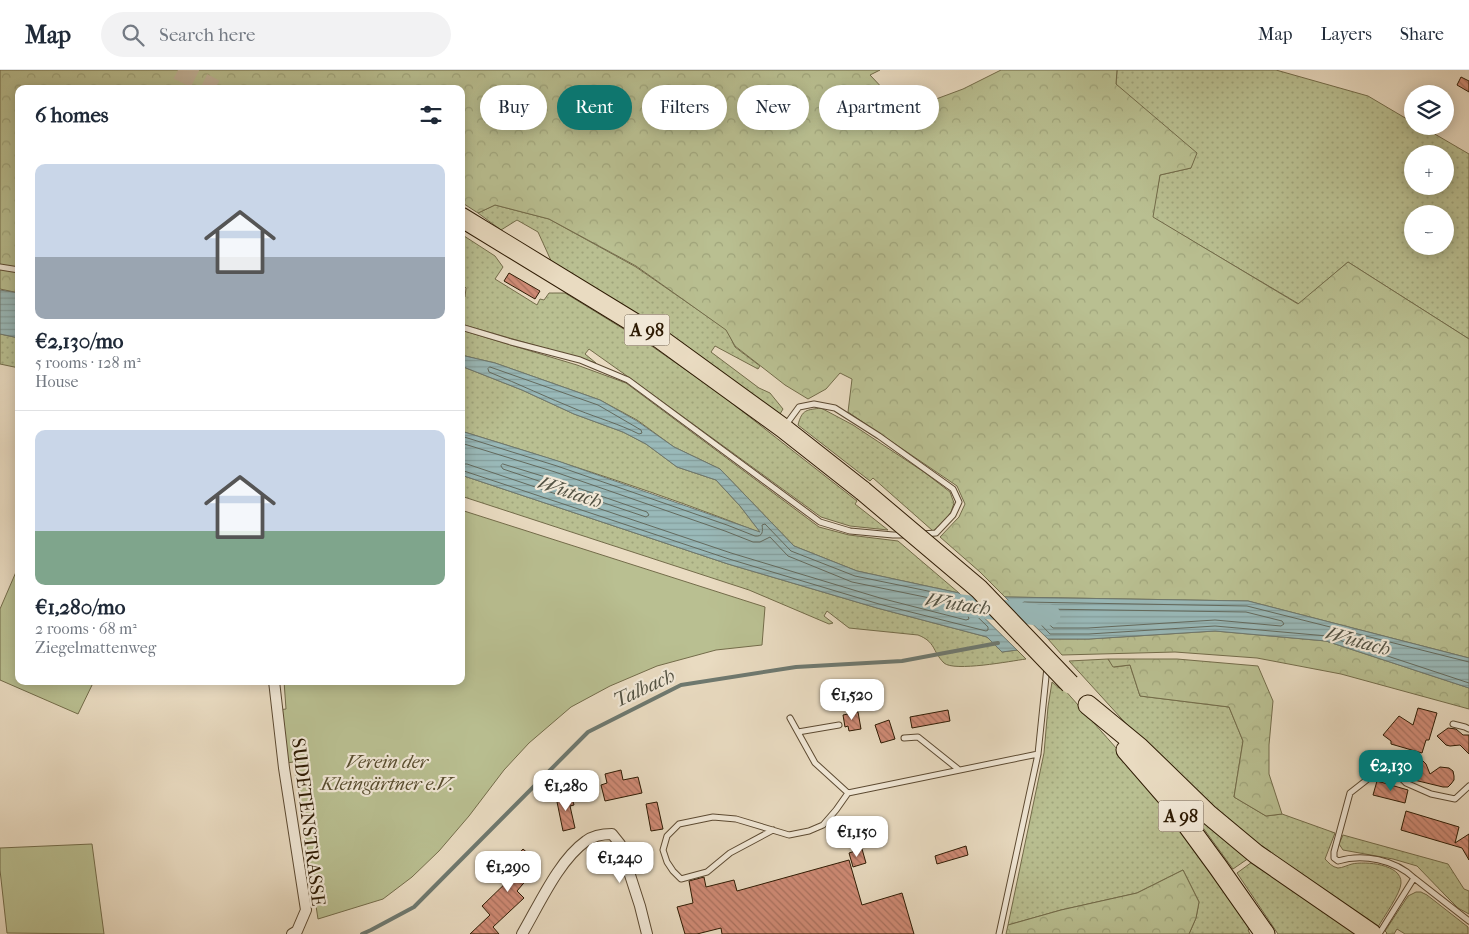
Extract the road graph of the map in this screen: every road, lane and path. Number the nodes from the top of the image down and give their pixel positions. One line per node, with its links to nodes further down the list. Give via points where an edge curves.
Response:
1 (465, 219): 5 (highway, A 98, via 659,338)
2 (0, 267): 3 (lane)
3 (15, 269)
4 (465, 328): 5 (lane, via 580,360 628,380 820,522 850,531 893,535 936,533 953,515 959,502 953,489 835,408 814,404 799,407)
5 (783, 428): 8 (highway, A 98, bridge, via 979,590)
6 (1047, 660): 15 (lane)
7 (274, 685): 23 (street, SUDETENSTRASSE, via 306,910 297,931)
8 (1088, 705): 22 (highway, via 1256,854); 27 (highway, A 98, via 1166,796)
9 (790, 718): 13 (lane)
10 (1453, 724): 12 (lane)
11 (839, 725): 13 (lane)
12 (1469, 729)
13 (798, 732): 18 (lane, via 815,763)
14 (904, 738): 16 (lane, via 918,737)
15 (1038, 754): 16 (lane); 26 (lane)
16 (958, 769): 18 (lane)
17 (1469, 786): 20 (lane, via 1454,800 1431,794 1406,784 1387,764 1350,793 1334,858 1338,861 1374,859 1391,863)
18 (848, 793): 19 (lane, via 823,826 789,835)
19 (773, 830): 19 (lane, via 736,819 713,817 679,824 667,836 663,850 673,872 681,879 707,872 730,853)
20 (1414, 878): 21 (lane); 22 (lane)
21 (1469, 921)
22 (1372, 932)
23 (292, 934)
24 (522, 934): 25 (street, via 555,877 574,852 587,840 612,834 620,844)
25 (647, 934)
26 (999, 934)
27 (1265, 934)

